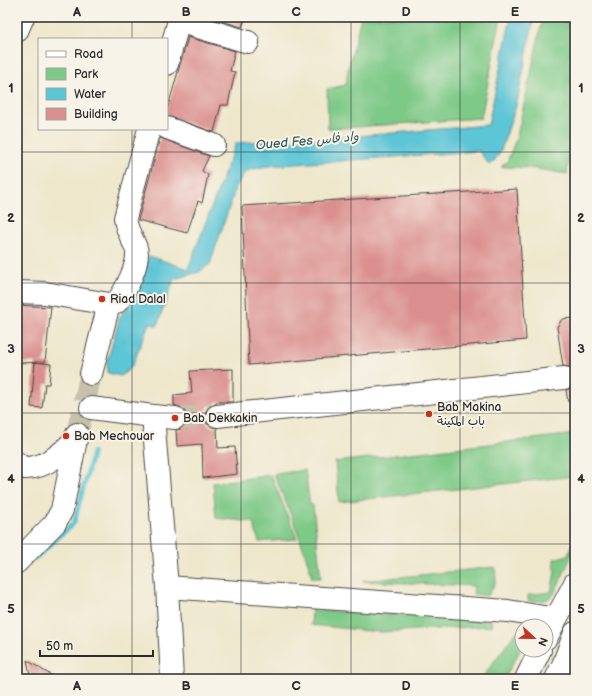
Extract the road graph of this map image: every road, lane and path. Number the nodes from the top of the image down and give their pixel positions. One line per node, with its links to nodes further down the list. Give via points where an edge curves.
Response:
1 (22, 17): 3 (street)
2 (179, 19): 4 (street); 5 (street)
3 (17, 31)
4 (248, 42)
5 (168, 60)
6 (168, 128): 8 (street)
7 (149, 130): 10 (street, via 125,218 137,255 128,286 116,303)
8 (214, 144)
9 (17, 292): 10 (street, via 45,293)
10 (109, 304): 11 (street)
11 (92, 374)
12 (564, 378): 15 (street)
13 (91, 408): 14 (street)
14 (153, 416): 16 (street); 20 (street)
15 (217, 416)
16 (175, 418)
17 (17, 463): 18 (street, via 24,468 50,461 64,451 76,437 62,510 55,523)
18 (17, 562)
19 (575, 583): 22 (street)
20 (167, 587): 21 (street, via 508,611); 25 (street)
21 (525, 618)
22 (554, 621)
23 (575, 633): 27 (street)
24 (536, 658): 26 (street)
25 (172, 679)
26 (526, 679)
27 (556, 679)

